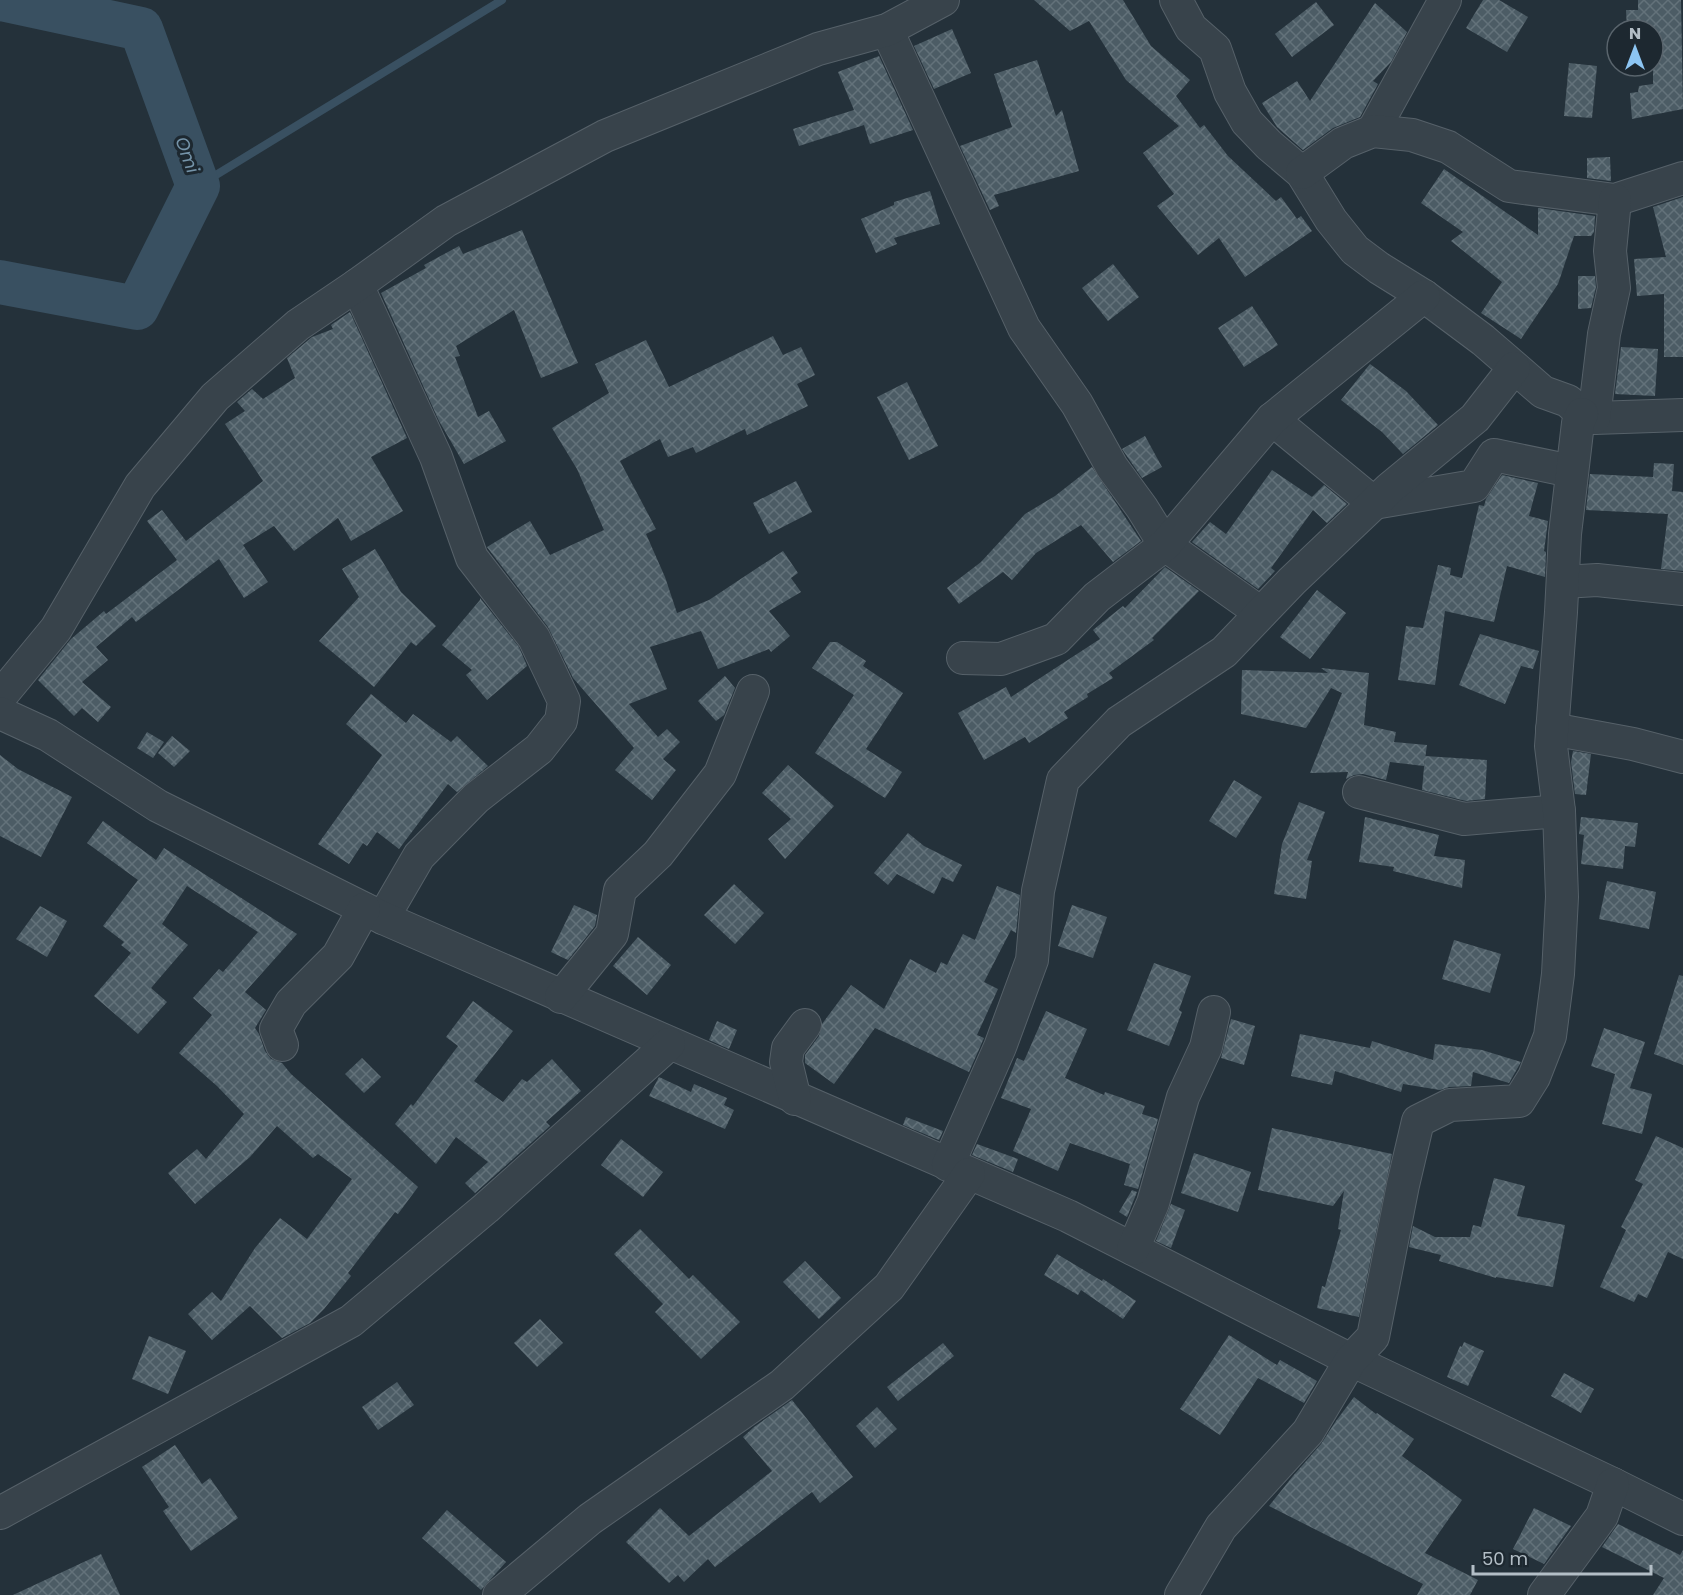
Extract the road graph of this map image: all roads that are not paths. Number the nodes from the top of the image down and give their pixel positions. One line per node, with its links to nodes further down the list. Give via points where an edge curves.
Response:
1 (943, 0): 4 (street)
2 (1176, 0): 6 (street, via 1191,28 1215,49 1230,92 1247,122)
3 (1445, 0): 5 (street)
4 (886, 30): 9 (street, via 818,49 605,136 446,221); 17 (street, via 1024,328 1077,404 1112,467)
5 (1373, 131): 6 (street, via 1343,142); 8 (street, via 1412,135 1448,147 1509,186)
6 (1302, 173): 10 (street, via 1355,250)
7 (1683, 178): 8 (street)
8 (1616, 200): 13 (street, via 1610,251 1614,288)
9 (357, 285): 23 (street, via 298,325 215,397 140,486 56,629); 29 (street, via 436,458 472,558 534,638 564,701 561,721 539,749 476,798 419,856)
10 (1424, 296): 11 (street); 14 (street)
11 (1514, 368): 13 (street, via 1543,392 1568,401); 16 (street, via 1475,418)
12 (1683, 415): 13 (street)
13 (1588, 416): 15 (street, via 1578,423)
14 (1272, 419): 16 (street); 17 (street)
15 (1571, 471): 16 (street, via 1494,455 1474,486); 18 (street)
16 (1374, 503): 20 (street)
17 (1165, 545): 20 (street); 21 (street, via 1097,597 1056,639 1001,659)
18 (1563, 582): 19 (street, via 1597,580); 25 (street)
19 (1683, 589)
20 (1261, 613): 36 (street, via 1224,652 1119,722 1063,780 1038,891 1032,960)
21 (963, 658)
22 (753, 691): 30 (street, via 720,774 658,855 620,890 612,934)
23 (0, 697)
24 (0, 713): 29 (street, via 48,735 158,806)
25 (1552, 729): 26 (street); 28 (street, via 1551,755)
26 (1683, 757)
27 (1359, 792): 28 (street, via 1464,819)
28 (1559, 811): 38 (street, via 1562,897 1550,1036 1519,1101 1450,1105 1418,1121 1373,1337)
29 (373, 914): 30 (street); 34 (street, via 291,1003 276,1029)
30 (561, 997): 33 (street)
31 (1214, 1012): 37 (street, via 1206,1047 1183,1097 1153,1203)
32 (805, 1025): 35 (street, via 788,1048 786,1062)
33 (669, 1044): 35 (street); 40 (street, via 486,1208 351,1321)
34 (282, 1045)
35 (795, 1099): 36 (street)
36 (959, 1170): 37 (street, via 1068,1216); 42 (street, via 889,1287 782,1385 590,1519)
37 (1133, 1249): 38 (street)
38 (1351, 1360): 39 (street); 43 (street, via 1308,1432 1221,1527)
39 (1613, 1484): 41 (street); 44 (street, via 1602,1516)
40 (0, 1513)
41 (1683, 1519)
42 (499, 1595)
43 (1181, 1595)
44 (1544, 1595)

